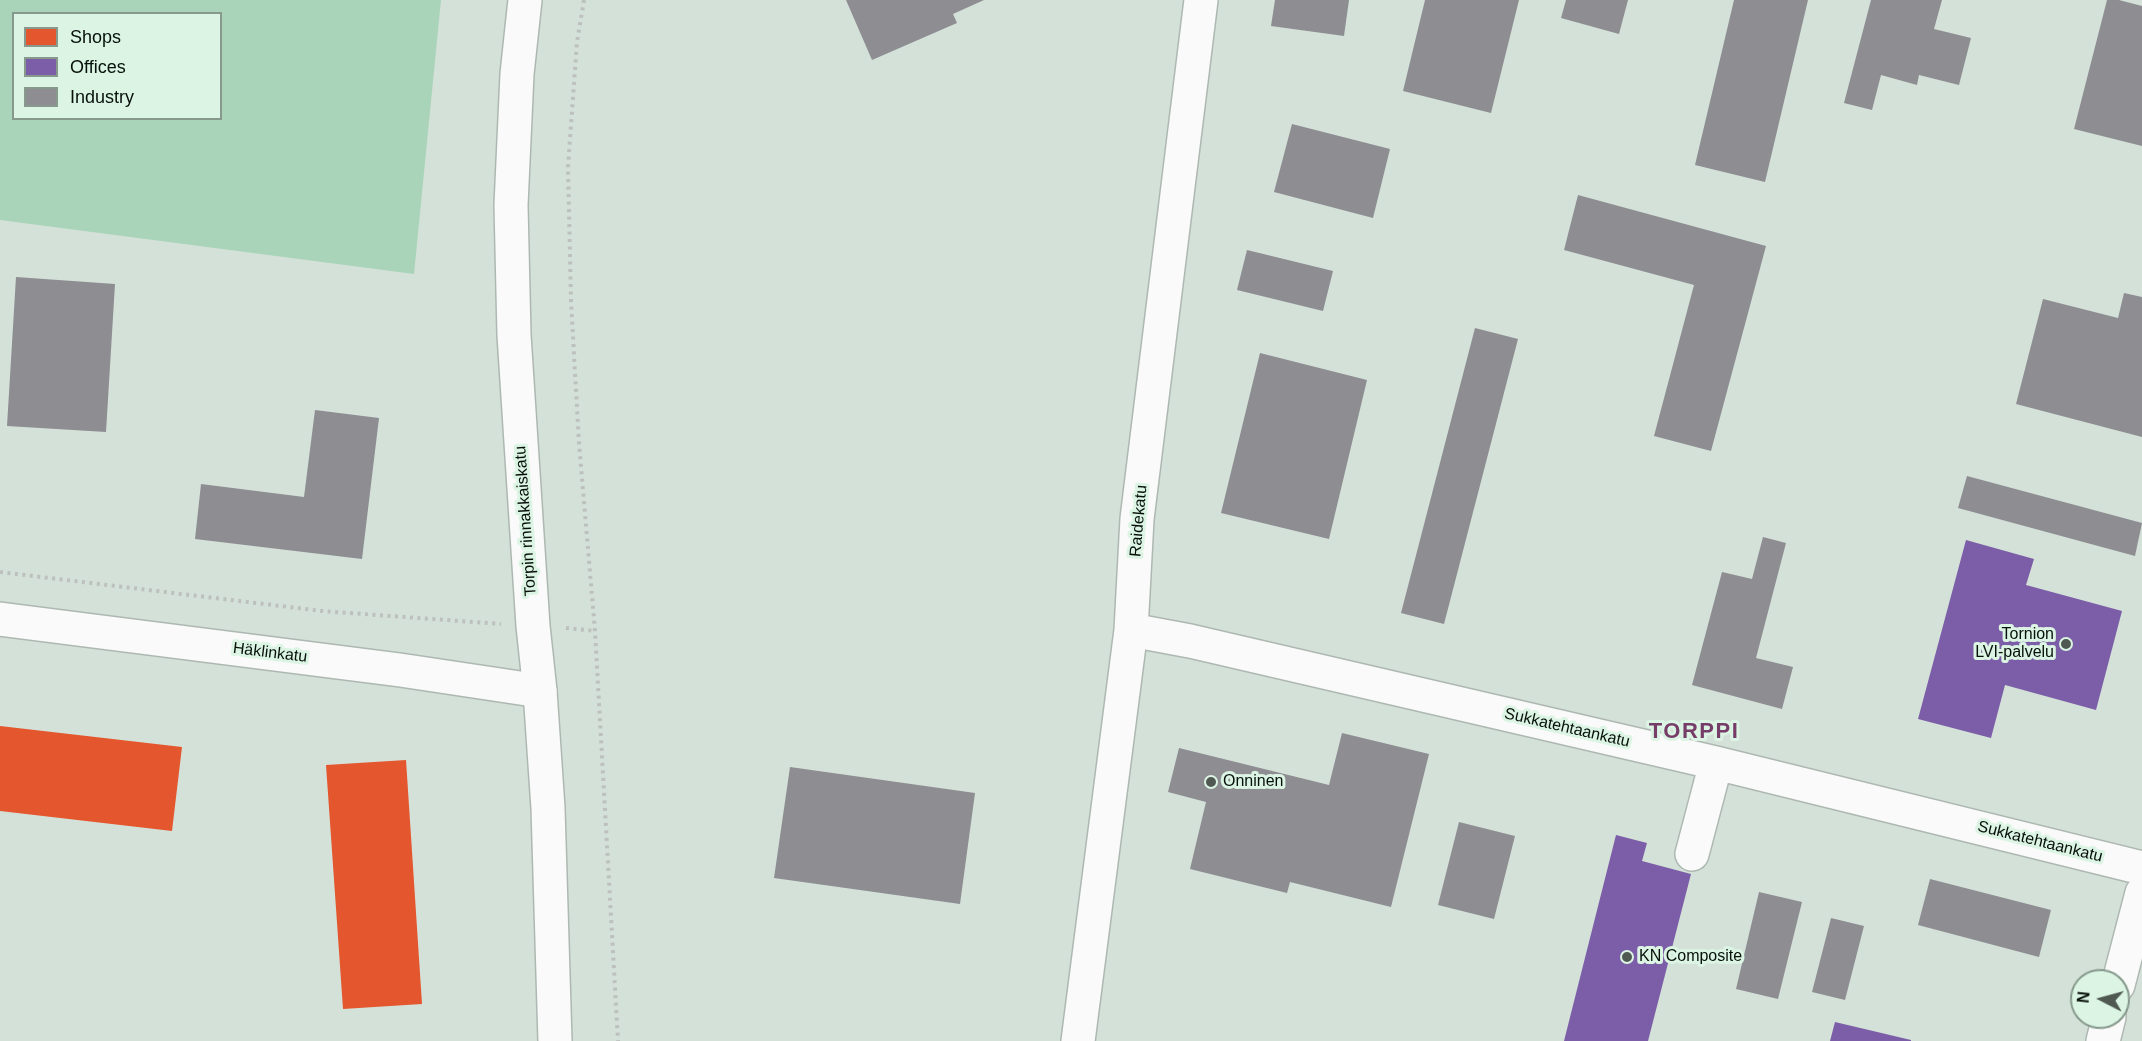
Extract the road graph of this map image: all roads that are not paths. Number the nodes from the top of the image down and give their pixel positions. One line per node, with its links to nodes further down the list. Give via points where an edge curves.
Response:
1 (525, 0): 5 (street, Torpin rinnakkaiskatu, via 511,205 514,335)
2 (1201, 0): 4 (street, Raidekatu, via 1137,519)
3 (0, 619): 5 (street, Häklinkatu, via 400,670)
4 (1131, 630): 6 (street, Sukkatehtaankatu); 12 (street, Raidekatu)
5 (540, 692): 11 (street, Torpin rinnakkaiskatu, via 548,808)
6 (1716, 763): 7 (street); 8 (street, Sukkatehtaankatu)
7 (1692, 854)
8 (2142, 868)
9 (2142, 893): 10 (street)
10 (2122, 969)
11 (555, 1041)
12 (1077, 1041)

